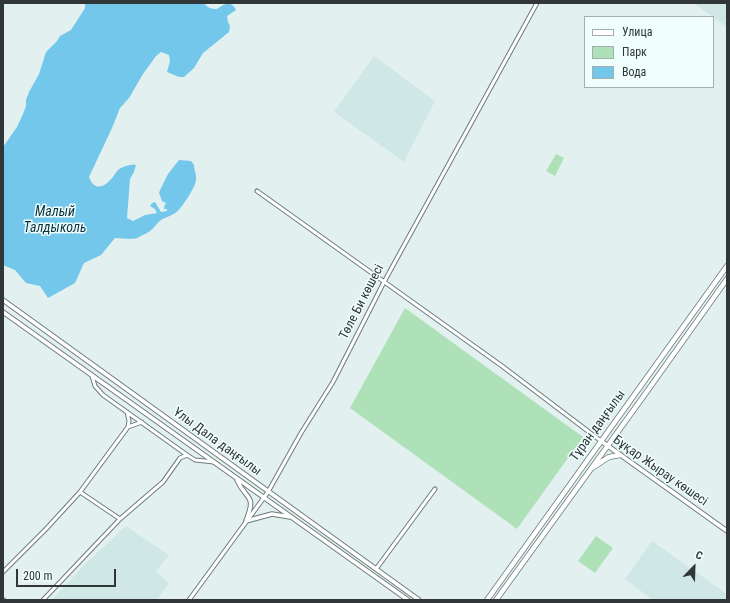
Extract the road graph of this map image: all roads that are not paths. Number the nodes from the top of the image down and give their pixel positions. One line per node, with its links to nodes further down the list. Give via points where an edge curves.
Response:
1 (537, 3): 5 (street, Төле Би көшесі)
2 (257, 190): 5 (street)
3 (727, 266): 16 (main road, Тұран даңғылы)
4 (727, 279): 17 (main road, Тұран даңғылы)
5 (384, 282): 16 (street); 25 (street, Төле Би көшесі, via 332,382)
6 (3, 300): 8 (street, Ұлы Дала даңғылы)
7 (3, 312): 9 (street, Ұлы Дала даңғылы)
8 (60, 341): 9 (street); 10 (street, Ұлы Дала даңғылы)
9 (55, 349): 11 (street, Ұлы Дала даңғылы)
10 (76, 352): 11 (street); 25 (street, Ұлы Дала даңғылы)
11 (70, 360): 12 (street, Ұлы Дала даңғылы)
12 (92, 375): 13 (street, via 95,386); 20 (street, Ұлы Дала даңғылы)
13 (127, 412): 14 (street); 15 (street)
14 (142, 422): 15 (street); 18 (street)
15 (128, 427): 24 (street)
16 (601, 441): 17 (street, Бұқар Жырау көшесі); 33 (main road, Тұран даңғылы)
17 (607, 446): 19 (street, Бұқар Жырау көшесі); 21 (main road, Тұран даңғылы)
18 (187, 455): 20 (street, via 195,460); 28 (street, via 180,458 163,482)
19 (620, 455): 21 (main road, via 608,457); 30 (street, Бұқар Жырау көшесі)
20 (214, 462): 22 (street, Ұлы Дала даңғылы)
21 (590, 469): 40 (main road, Тұран даңғылы)
22 (237, 479): 26 (street, Ұлы Дала даңғылы); 29 (street, via 251,502)
23 (435, 489): 31 (street)
24 (80, 492): 28 (street); 32 (street)
25 (268, 492): 26 (street, Төле Би көшесі); 31 (street, Ұлы Дала даңғылы)
26 (264, 498): 27 (street, Ұлы Дала даңғылы); 29 (street, Төле Би көшесі)
27 (291, 517): 29 (street, via 272,514); 36 (street, Ұлы Дала даңғылы)
28 (120, 520): 34 (street)
29 (246, 521): 35 (street, Төле Би көшесі)
30 (727, 531)
31 (376, 569): 37 (street, Ұлы Дала даңғылы)
32 (3, 572)
33 (490, 596): 38 (main road); 39 (main road, Тұран даңғылы)
34 (43, 600)
35 (189, 600)
36 (408, 600)
37 (419, 600)
38 (482, 600)
39 (487, 600)
40 (496, 600)

